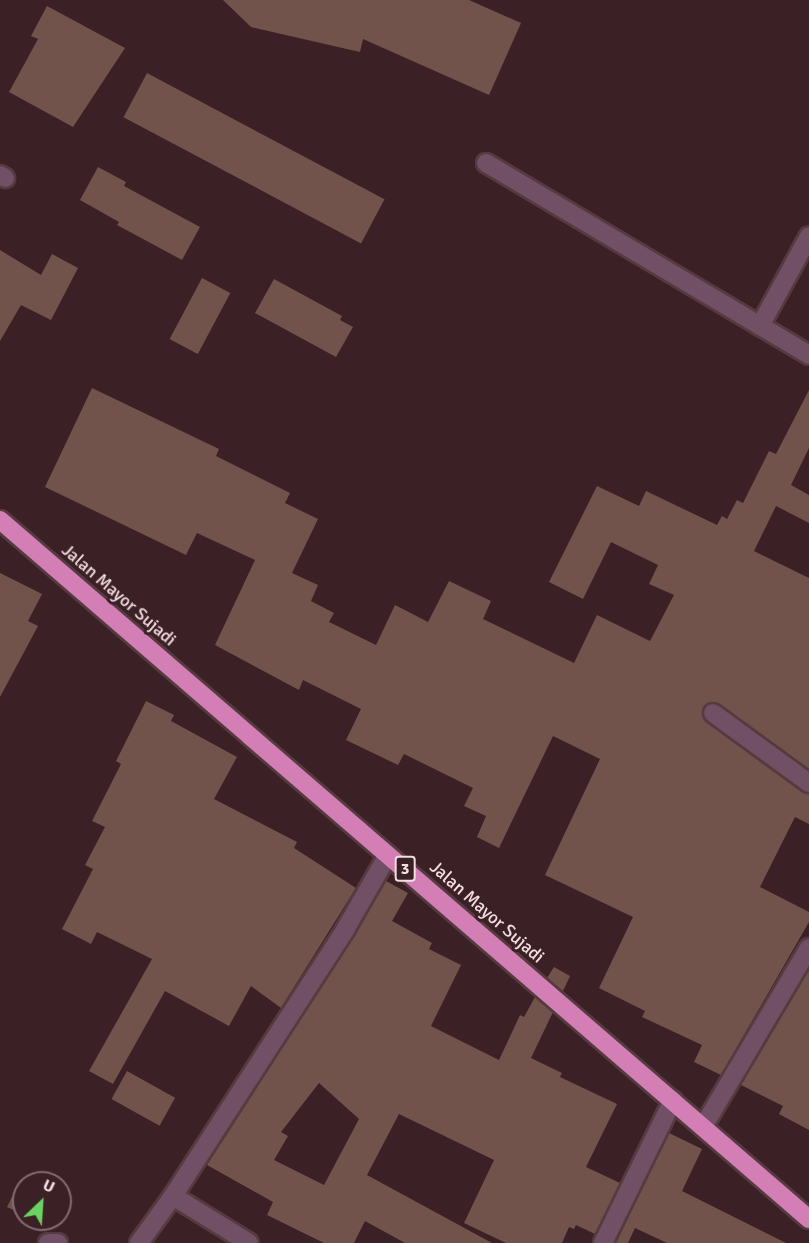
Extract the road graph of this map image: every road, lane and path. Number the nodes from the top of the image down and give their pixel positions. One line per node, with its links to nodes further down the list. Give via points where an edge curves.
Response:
1 (486, 163): 3 (street)
2 (809, 236): 3 (street)
3 (760, 326): 4 (street)
4 (809, 355)
5 (0, 520): 8 (highway, Jalan Mayor Sujadi / 3)
6 (713, 713): 7 (street)
7 (809, 783)
8 (388, 855): 10 (highway, Jalan Mayor Sujadi / 3); 12 (street, via 345,930)
9 (809, 948): 11 (street)
10 (673, 1100): 11 (highway, Jalan Mayor Sujadi / 3); 18 (street)
11 (703, 1127): 13 (highway, Jalan Mayor Sujadi / 3)
12 (173, 1196): 16 (street); 17 (street)
13 (809, 1219)
14 (48, 1243): 15 (street)
15 (58, 1243)
16 (139, 1243)
17 (249, 1243)
18 (603, 1243)

